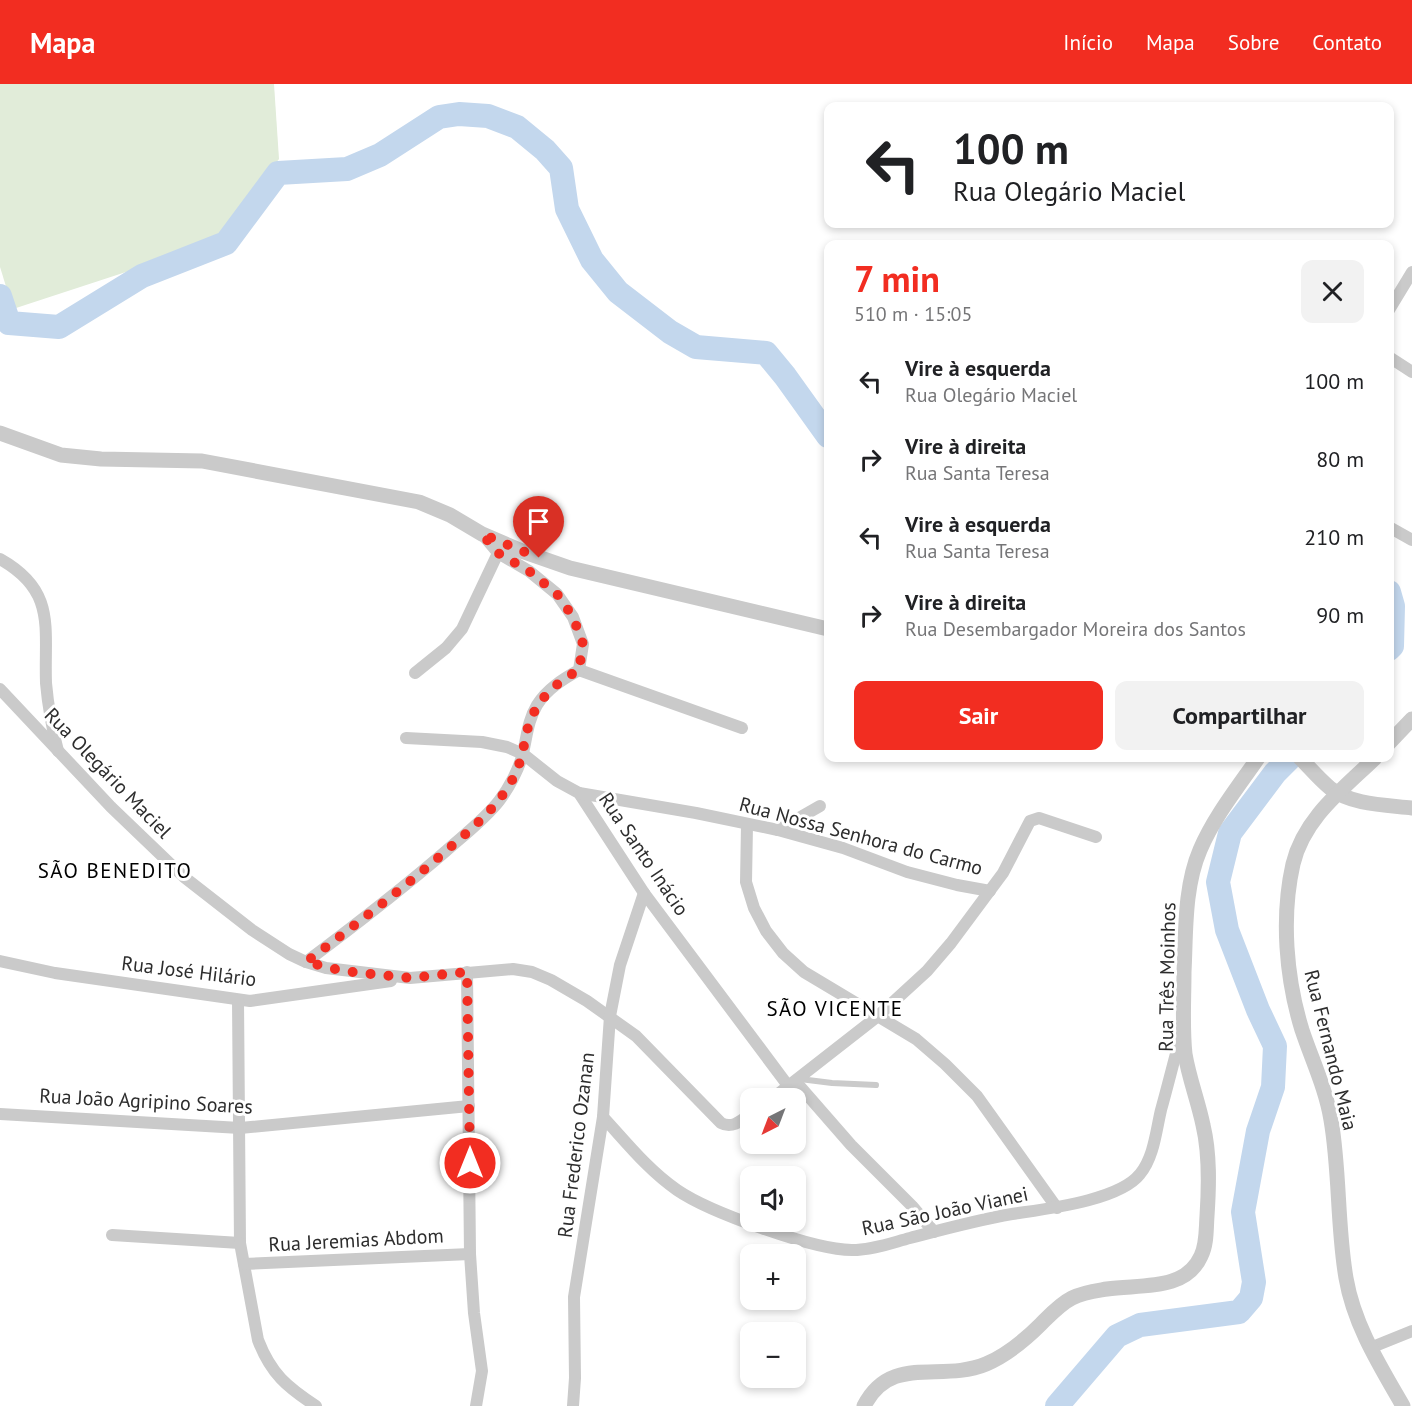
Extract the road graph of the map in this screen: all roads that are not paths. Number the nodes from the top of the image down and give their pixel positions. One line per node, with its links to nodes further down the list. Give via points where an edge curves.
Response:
1 (1412, 272): 2 (street)
2 (1394, 302)
3 (1394, 360): 4 (street)
4 (1412, 372)
5 (0, 433): 7 (street, via 62,455 202,461 385,494 419,502)
6 (1394, 530): 8 (street)
7 (482, 534): 9 (street); 11 (street, via 570,568)
8 (1412, 540)
9 (498, 553): 12 (street, via 557,594 573,617 583,644); 13 (street, via 462,629)
10 (0, 559): 19 (street, via 24,575 38,593 45,612 47,692)
11 (824, 628)
12 (579, 670): 16 (street); 20 (street, via 547,692 538,704)
13 (415, 673)
14 (0, 689): 19 (street, Rua Olegário Maciel)
15 (1412, 719): 18 (street)
16 (742, 728)
17 (406, 738): 20 (street, Rua Santo Inácio, via 482,742)
18 (1394, 738)
19 (58, 752): 34 (street, Rua Olegário Maciel, via 184,877 252,930)
20 (523, 754): 24 (street, Rua Santo Inácio, via 556,781); 34 (street, via 499,801 480,821 399,892)
21 (1255, 762): 40 (street, Rua Três Moinhos, via 1216,820 1199,851 1191,879 1185,939)
22 (1304, 762): 25 (street)
23 (1371, 762): 25 (street, Rua Fernando Maia)
24 (579, 793): 28 (street, Rua Nossa Senhora do Carmo); 32 (street, Rua Santo Inácio)
25 (1338, 794): 27 (street); 56 (street, Rua Fernando Maia, via 1311,822 1293,864 1287,956 1302,1029 1331,1121 1346,1280)
26 (820, 806): 29 (street)
27 (1412, 808)
28 (747, 825): 29 (street, Rua Nossa Senhora do Carmo); 39 (street, via 746,882 766,931 804,972)
29 (778, 830): 31 (street, Rua Nossa Senhora do Carmo, via 843,848 907,872)
30 (1096, 837): 31 (street, via 1039,818 1030,821)
31 (990, 891): 39 (street, via 927,971)
32 (644, 893): 38 (street, Rua Frederico Ozanan, via 620,964); 41 (street, Rua Santo Inácio)
33 (0, 961): 37 (street, Rua José Hilário)
34 (306, 962): 36 (street, Rua Olegário Maciel)
35 (467, 972): 36 (street, Rua Olegário Maciel); 38 (street, Rua Olegário Maciel, via 532,972); 44 (street)
36 (410, 978): 37 (street, Rua José Hilário)
37 (238, 1000): 48 (street)
38 (610, 1016): 46 (street, Rua Frederico Ozanan); 47 (street, Rua Olegário Maciel, via 636,1036 721,1123 727,1126)
39 (878, 1016): 41 (street); 49 (street, via 916,1039 977,1096)
40 (1184, 1028): 49 (street, Rua São João Vianei, via 1151,1152 1139,1176 1112,1193); 60 (street, Rua Três Moinhos, via 1185,1054 1208,1156 1205,1239 1202,1255 1193,1269 1180,1279 1158,1284 1084,1293 1070,1299 1011,1350 985,1365 957,1372 900,1374 878,1386)
41 (795, 1083): 42 (lane); 43 (street); 50 (street, Rua Santo Inácio)
42 (876, 1085)
43 (788, 1088)
44 (469, 1106): 48 (street, Rua João Agripino Soares); 53 (street)
45 (0, 1114): 48 (street, Rua João Agripino Soares)
46 (603, 1117): 50 (street, Rua São João Vianei, via 653,1171 678,1191 716,1210 795,1238 852,1250); 59 (street, Rua Frederico Ozanan, via 574,1297)
47 (740, 1121)
48 (240, 1128): 52 (street)
49 (1057, 1208): 50 (street, Rua São João Vianei, via 973,1221)
50 (934, 1232)
51 (112, 1235): 52 (street)
52 (240, 1243): 54 (street)
53 (470, 1254): 54 (street, Rua Jeremias Abdom); 58 (street, via 482,1371)
54 (244, 1264): 57 (street, via 258,1340 269,1364 288,1387)
55 (1412, 1331): 56 (street)
56 (1370, 1348): 61 (street, Rua Fernando Maia)
57 (316, 1406)
58 (476, 1406)
59 (573, 1406)
60 (864, 1406)
61 (1403, 1406)

